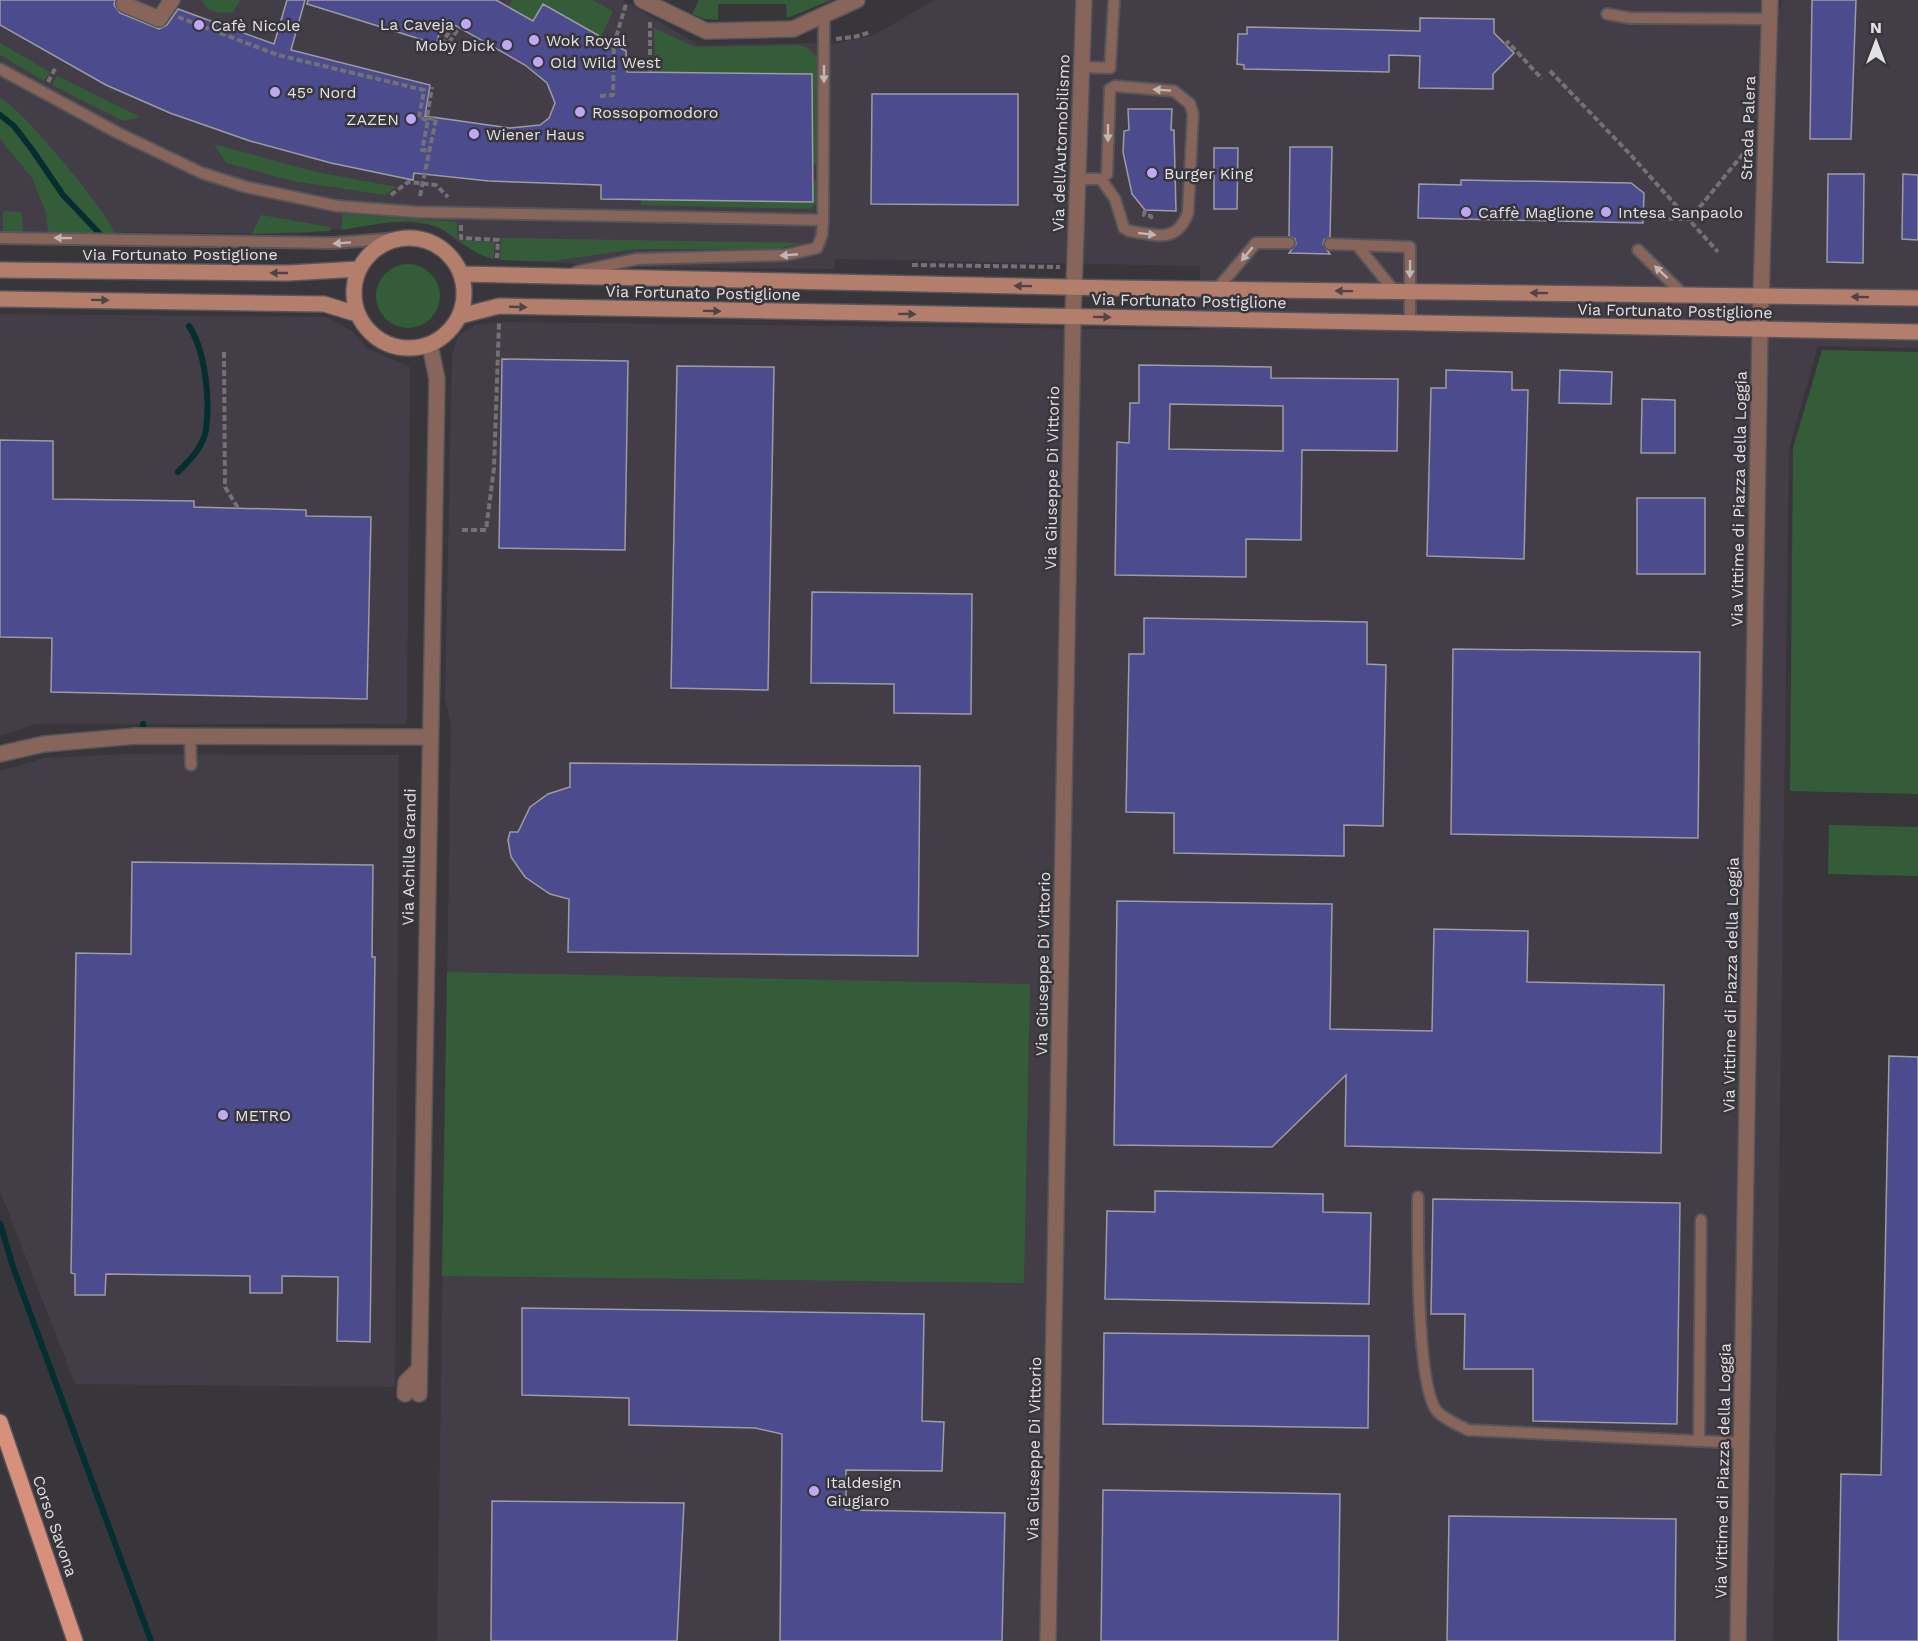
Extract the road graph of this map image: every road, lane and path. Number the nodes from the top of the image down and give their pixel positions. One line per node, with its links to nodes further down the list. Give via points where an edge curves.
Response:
1 (126, 0): 8 (street, via 124,4 159,19)
2 (627, 0): 27 (path, via 614,44 613,95)
3 (857, 0): 10 (street)
4 (1084, 0): 18 (street, Via dell'Automobilismo)
5 (1114, 0): 19 (lane)
6 (1770, 0): 11 (street, Strada Palera)
7 (646, 2): 10 (street, via 706,31 793,29); 22 (path)
8 (168, 6): 28 (path, via 278,55 424,90 419,118 428,120 422,150)
9 (1607, 14): 11 (lane, via 1630,18)
10 (824, 16): 15 (lane)
11 (1770, 19): 57 (street, Strada Palera)
12 (454, 25): 13 (path, via 443,41 448,44)
13 (458, 29)
14 (871, 32): 15 (path, via 854,38)
15 (824, 39): 37 (lane, one-way to 37)
16 (1505, 45): 23 (path, via 1508,42)
17 (56, 67): 24 (path)
18 (1081, 67): 19 (lane); 31 (street, Via dell'Automobilismo)
19 (1110, 68): 25 (lane)
20 (0, 69): 37 (lane, via 202,173 246,187 337,206 417,212)
21 (1550, 71): 36 (path)
22 (650, 72)
23 (1542, 79)
24 (46, 85)
25 (1115, 86): 30 (lane, one-way to 30, via 1108,91); 30 (lane, one-way to 25, via 1128,231 1170,235 1182,228 1188,213 1190,104 1174,91)
26 (432, 87): 28 (path, via 427,118 436,119)
27 (600, 96)
28 (429, 151): 32 (path)
29 (1743, 154): 36 (path)
30 (1104, 176): 31 (lane)
31 (1079, 179): 53 (street, Via dell'Automobilismo)
32 (420, 196)
33 (1144, 210): 38 (path)
34 (1652, 218): 36 (path)
35 (462, 219): 46 (path, via 461,238 498,240)
36 (1690, 219): 45 (path)
37 (823, 220): 52 (lane, one-way to 52, via 817,248 805,253 637,259)
38 (1152, 221)
39 (0, 238): 40 (lane, one-way to 39, via 332,243)
40 (400, 238): 49 (street, via 376,249); 51 (street, via 419,239 437,246 452,258)
41 (1288, 243): 54 (lane, one-way to 54, via 1256,243)
42 (1330, 244): 43 (lane)
43 (1357, 245): 55 (lane); 55 (lane, one-way to 55, via 1410,247)
44 (1638, 250): 56 (lane, one-way to 44)
45 (1718, 252)
46 (496, 259)
47 (902, 264): 48 (path)
48 (1067, 267)
49 (359, 269): 50 (street, Via Fortunato Postiglione, one-way to 50, via 288,273); 60 (street, via 354,284)
50 (0, 270)
51 (461, 274): 52 (street, Via Fortunato Postiglione); 61 (street, via 464,302)
52 (553, 276): 53 (street, Via Fortunato Postiglione, one-way to 52)
53 (1074, 287): 54 (street, Via Fortunato Postiglione); 62 (street, Via Giuseppe Di Vittorio)
54 (1217, 289): 55 (street, Via Fortunato Postiglione, one-way to 54)
55 (1402, 292): 56 (street, Via Fortunato Postiglione, one-way to 55); 64 (lane)
56 (1684, 295): 57 (street, Via Fortunato Postiglione)
57 (1761, 295): 58 (street, Via Fortunato Postiglione, one-way to 57); 65 (street, Strada Palera)
58 (1918, 298)
59 (0, 299): 60 (street, one-way to 60, via 324,304)
60 (357, 314): 67 (street, via 366,330 381,342 398,348)
61 (460, 316): 62 (street, Via Fortunato Postiglione, one-way to 62, via 499,306); 67 (street, via 445,336)
62 (1073, 316): 64 (street, Via Fortunato Postiglione, one-way to 64); 82 (street, Via Giuseppe Di Vittorio)
63 (499, 322): 70 (path, via 494,468 486,530)
64 (1410, 324): 65 (street, Via Fortunato Postiglione)
65 (1760, 330): 66 (street, Via Fortunato Postiglione); 80 (street, Via Vittime di Piazza della Loggia)
66 (1918, 332)
67 (430, 345): 72 (street, Via Achille Grandi, via 437,379)
68 (224, 352): 69 (path, via 225,486)
69 (238, 508)
70 (462, 530)
71 (190, 736): 72 (street); 73 (street, via 90,738); 74 (lane)
72 (429, 737): 77 (street, Via Achille Grandi, via 419,1370)
73 (0, 754)
74 (191, 765)
75 (1418, 1197): 79 (lane, via 1425,1365 1430,1400 1437,1413 1468,1430)
76 (1701, 1220): 79 (lane)
77 (412, 1394)
78 (0, 1422): 81 (main road, Corso Savona)
79 (1699, 1441): 80 (lane)
80 (1742, 1443): 83 (street, Via Vittime di Piazza della Loggia)
81 (75, 1641)
82 (1048, 1641)
83 (1738, 1641)

